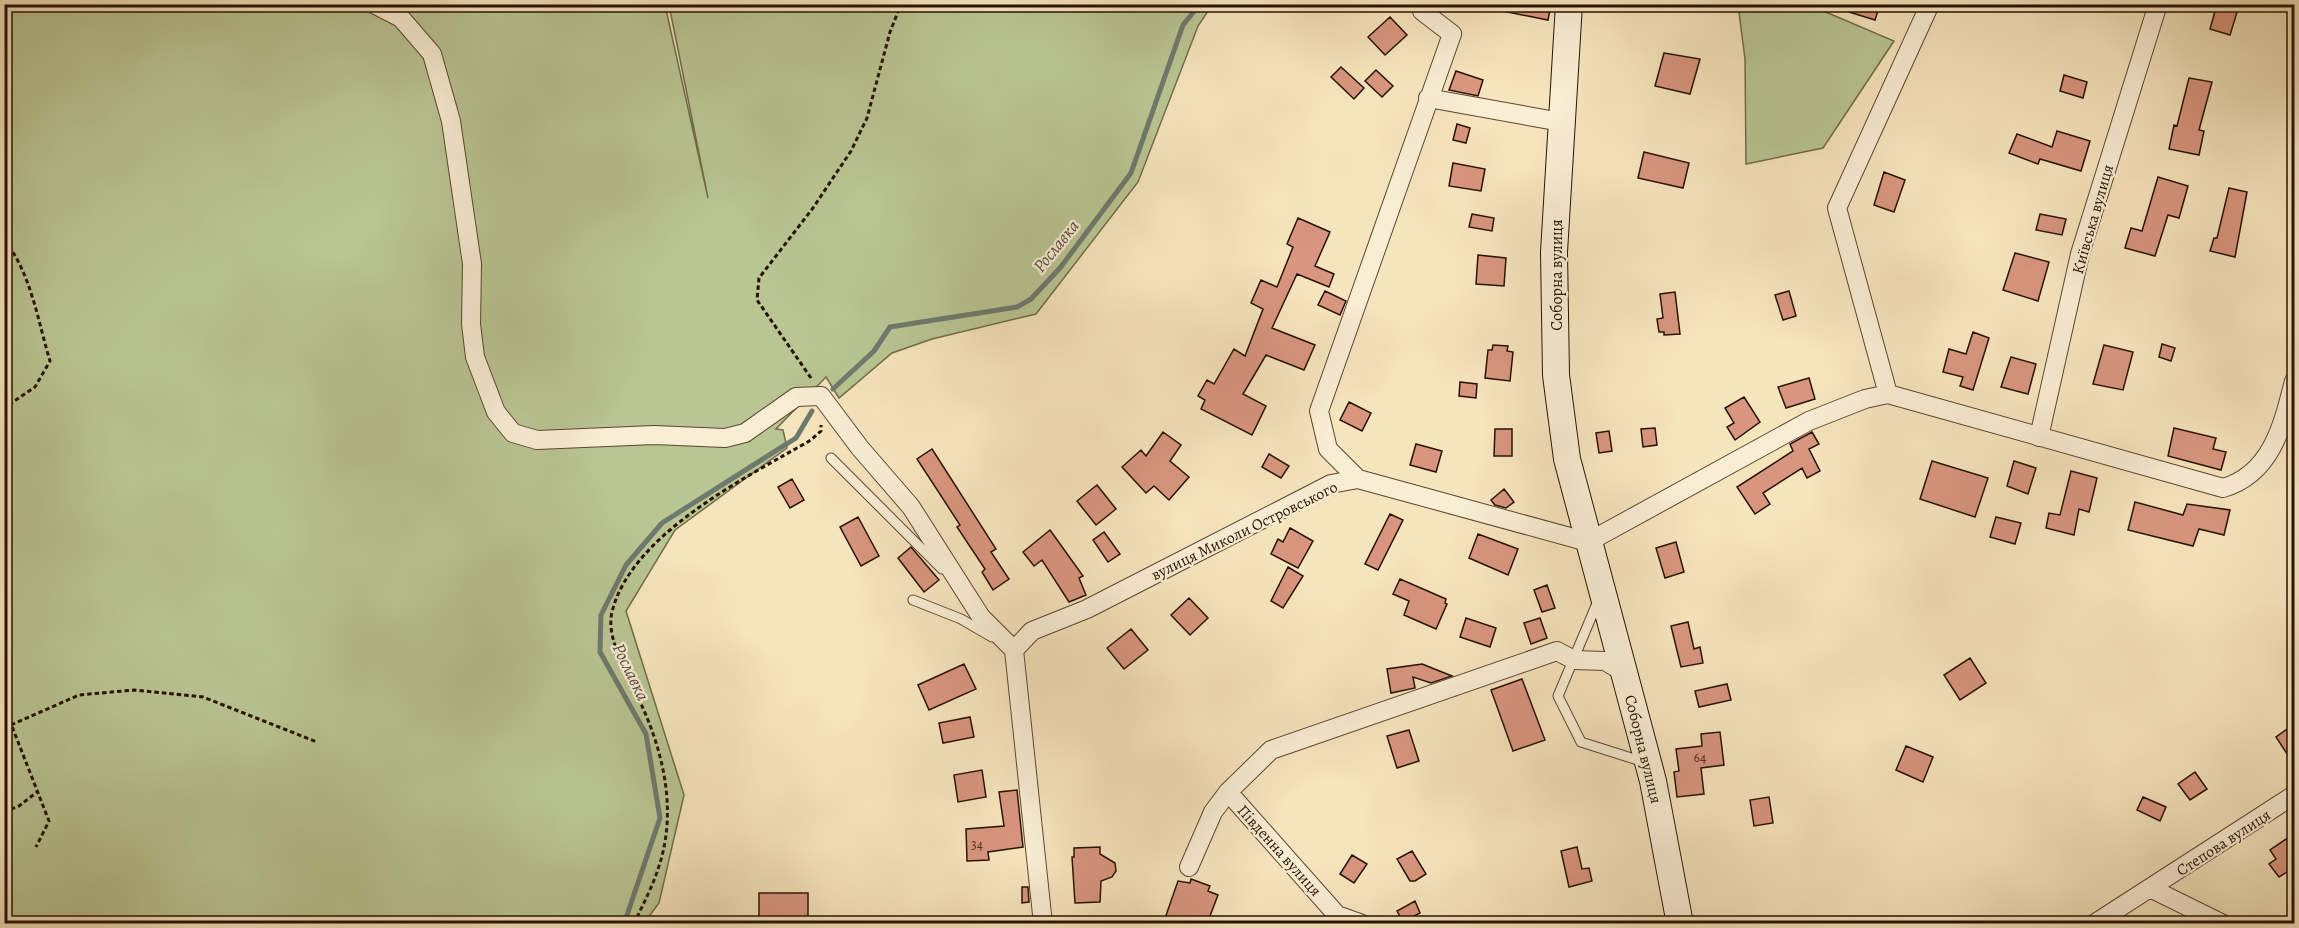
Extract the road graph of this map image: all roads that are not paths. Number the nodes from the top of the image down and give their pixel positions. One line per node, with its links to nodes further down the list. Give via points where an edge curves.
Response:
1 (374, 4): 14 (street, via 402,18 432,54 451,121 472,264 475,357 496,412 513,433 537,440 654,435 725,438 745,433 795,398 821,396 911,507)
2 (1569, 4): 7 (street, Соборна вулиця)
3 (1930, 4): 9 (street, via 1837,207)
4 (2158, 4): 10 (street, Київська вулиця, via 2080,254)
5 (1422, 11): 6 (street, вулиця Миколи Островського, via 1452,34)
6 (1428, 99): 7 (street); 12 (street, вулиця Миколи Островського, via 1319,411 1328,449)
7 (1561, 122): 13 (street, Соборна вулиця, via 1554,252 1556,375 1567,459)
8 (2295, 381): 10 (street, via 2279,439 2258,466 2234,485 2223,488)
9 (1888, 394): 10 (street); 13 (street, via 1809,421)
10 (2039, 436)
11 (831, 458): 14 (lane)
12 (1358, 479): 13 (street); 17 (street, вулиця Миколи Островського, via 1331,484 1087,609 1032,631)
13 (1588, 543): 15 (street, Соборна вулиця)
14 (966, 591): 17 (street, via 981,617)
15 (1602, 591): 18 (lane); 19 (street, Соборна вулиця)
16 (913, 600): 17 (lane, via 961,619)
17 (1014, 650): 25 (street)
18 (1574, 660): 19 (street, via 1605,661); 20 (lane, via 1558,696 1581,742); 21 (street, via 1557,651 1271,750)
19 (1624, 673): 20 (street, Соборна вулиця)
20 (1649, 764): 27 (street, Соборна вулиця)
21 (1228, 792): 23 (street, via 1213,812); 26 (street, Південна вулиця, via 1337,915)
22 (2295, 795): 24 (street, Степова вулиця)
23 (1189, 867)
24 (2152, 889): 28 (street, Степова вулиця); 29 (street, Степова вулиця)
25 (1044, 924)
26 (1362, 924)
27 (1680, 924)
28 (2094, 924)
29 (2223, 924)

